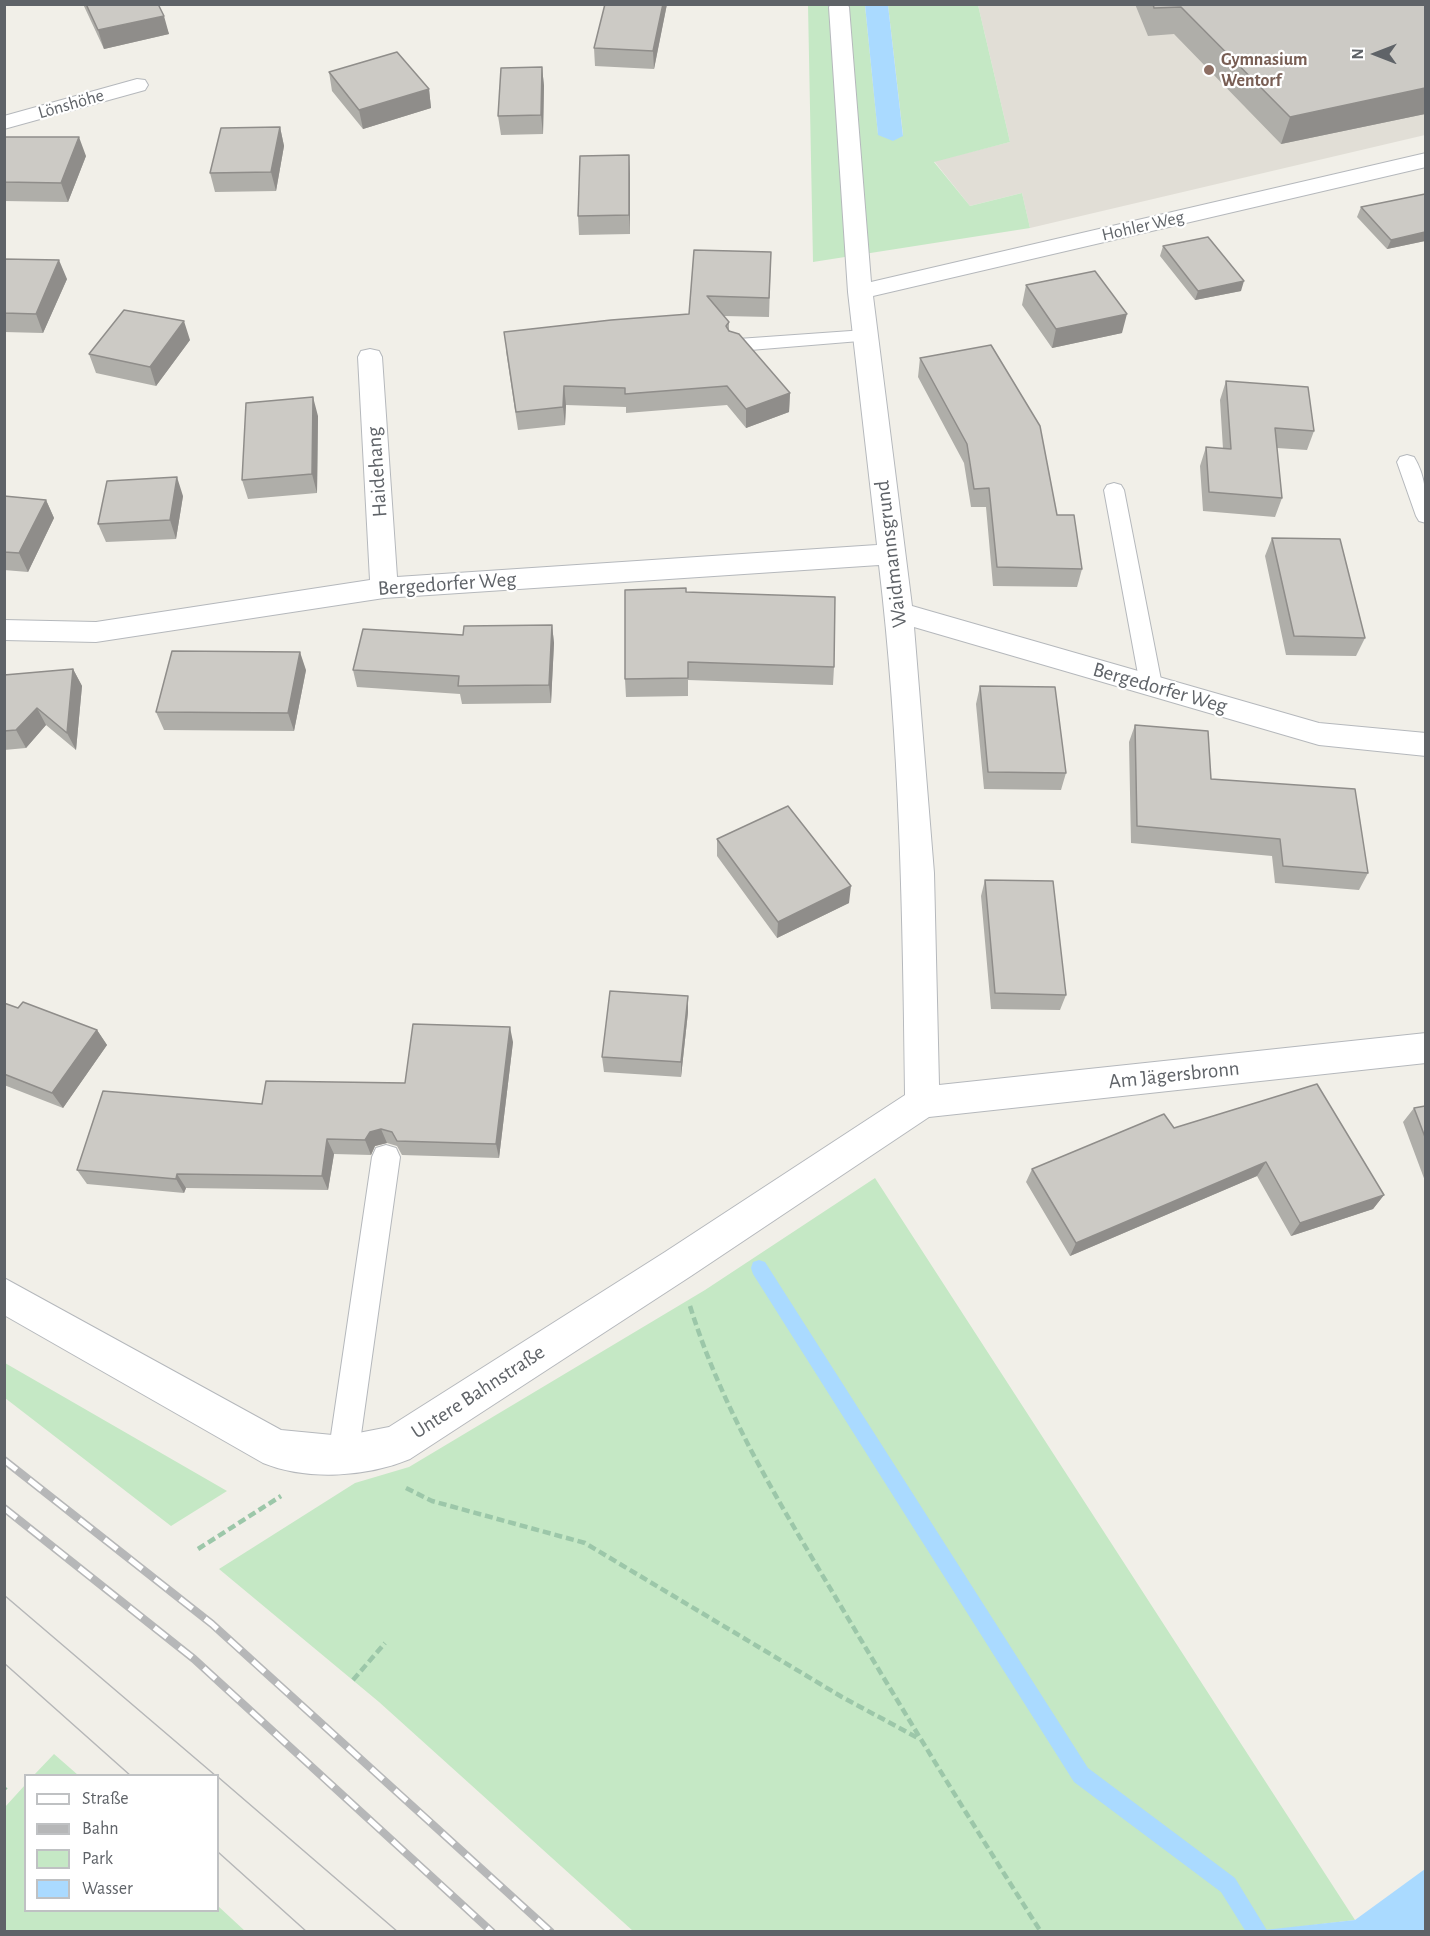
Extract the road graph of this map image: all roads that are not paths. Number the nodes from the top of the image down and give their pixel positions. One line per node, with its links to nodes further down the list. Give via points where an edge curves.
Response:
1 (838, 7): 5 (street, Waidmannsgrund)
2 (137, 85): 3 (street, Lönshöhe)
3 (4, 123)
4 (1425, 160): 5 (street, Hohler Weg)
5 (860, 292): 6 (street, Waidmannsgrund)
6 (865, 336): 7 (lane); 12 (street, Waidmannsgrund)
7 (738, 345)
8 (370, 357): 13 (street, Haidehang)
9 (1407, 462): 11 (lane)
10 (1114, 490): 16 (lane)
11 (1425, 516)
12 (892, 554): 13 (street, Bergedorfer Weg); 14 (street, Waidmannsgrund)
13 (384, 588): 15 (street, Bergedorfer Weg, via 96,632)
14 (898, 612): 16 (street, Bergedorfer Weg); 19 (street, Waidmannsgrund, via 918,873)
15 (4, 630)
16 (1151, 685): 17 (street, Bergedorfer Weg, via 1319,734)
17 (1425, 745)
18 (1425, 1048): 19 (street, Am Jägersbronn)
19 (922, 1102): 22 (street, Untere Bahnstraße, via 396,1445)
20 (386, 1157): 22 (lane)
21 (4, 1295): 22 (street, Untere Bahnstraße, via 277,1449)
22 (343, 1456)

